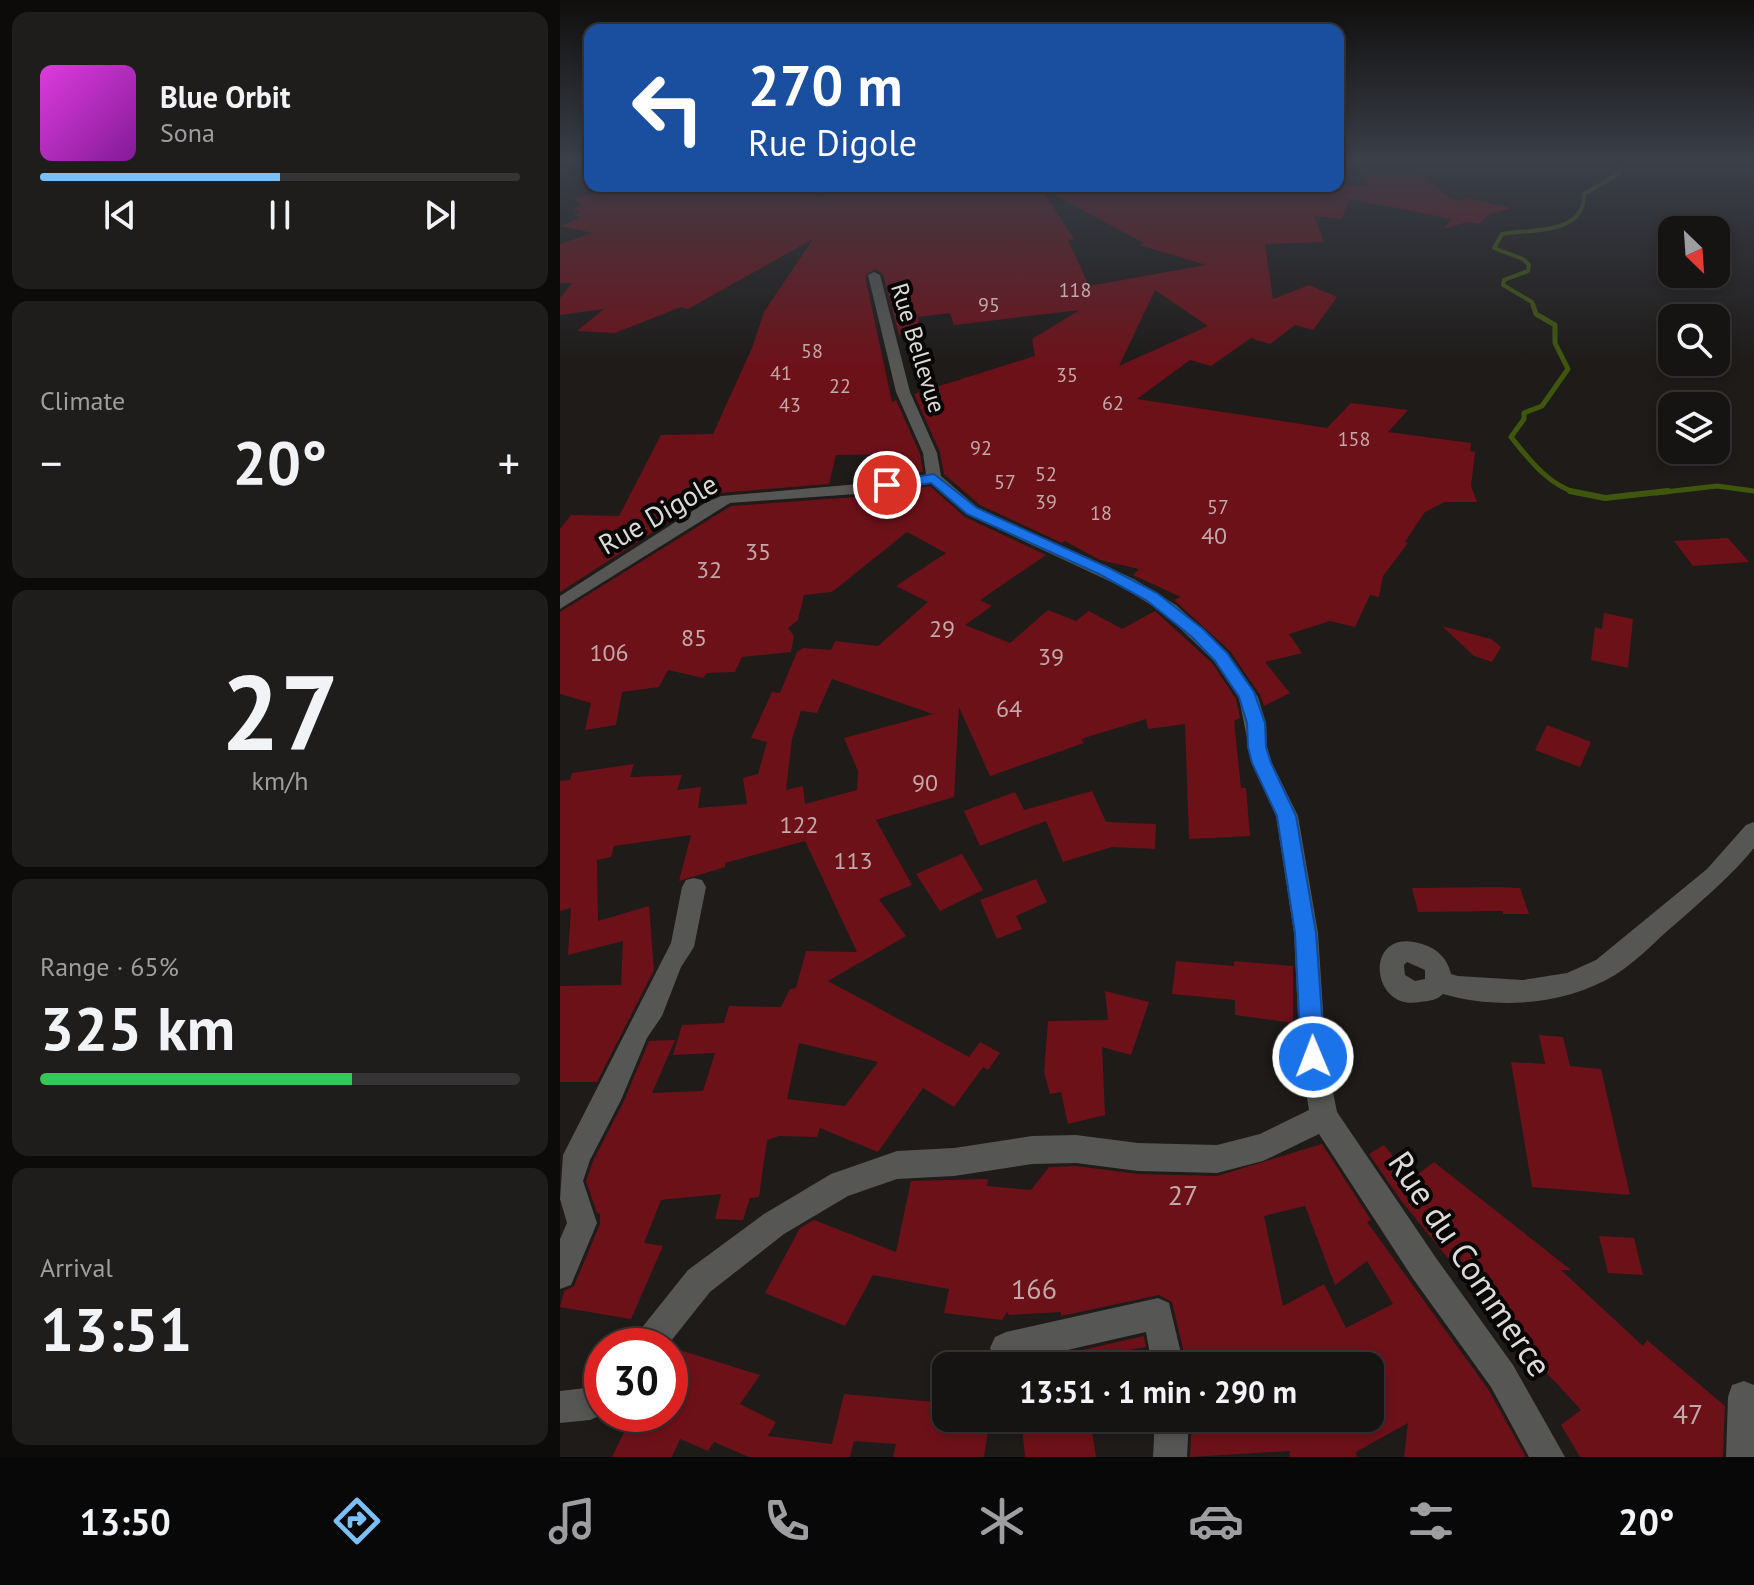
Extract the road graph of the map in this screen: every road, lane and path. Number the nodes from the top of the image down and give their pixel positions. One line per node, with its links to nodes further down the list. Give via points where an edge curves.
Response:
1 (874, 275): 2 (street, Rue Bellevue, via 903,392 930,453)
2 (934, 478): 3 (street, Rue Digole, via 727,499); 7 (street, via 972,511 1128,583 1170,609 1221,657 1248,697 1262,763 1287,816 1306,933 1313,1057)
3 (560, 604)
4 (1754, 831): 6 (street, via 1701,889 1606,967 1581,980 1485,993)
5 (694, 887): 8 (street, via 682,947 577,1155 569,1181 582,1223)
6 (1439, 982)
7 (1324, 1117): 9 (street, via 1263,1147 1217,1159 1076,1149 897,1165 841,1184 774,1224 699,1281); 17 (street, Rue du Commerce, via 1502,1376)
8 (560, 1274)
9 (661, 1328)
10 (1006, 1348): 11 (street, via 1158,1314)
11 (1165, 1352)
12 (1744, 1397): 18 (street)
13 (584, 1405): 14 (street)
14 (560, 1407)
15 (1171, 1432): 16 (street)
16 (1170, 1457)
17 (1548, 1457)
18 (1743, 1457)

